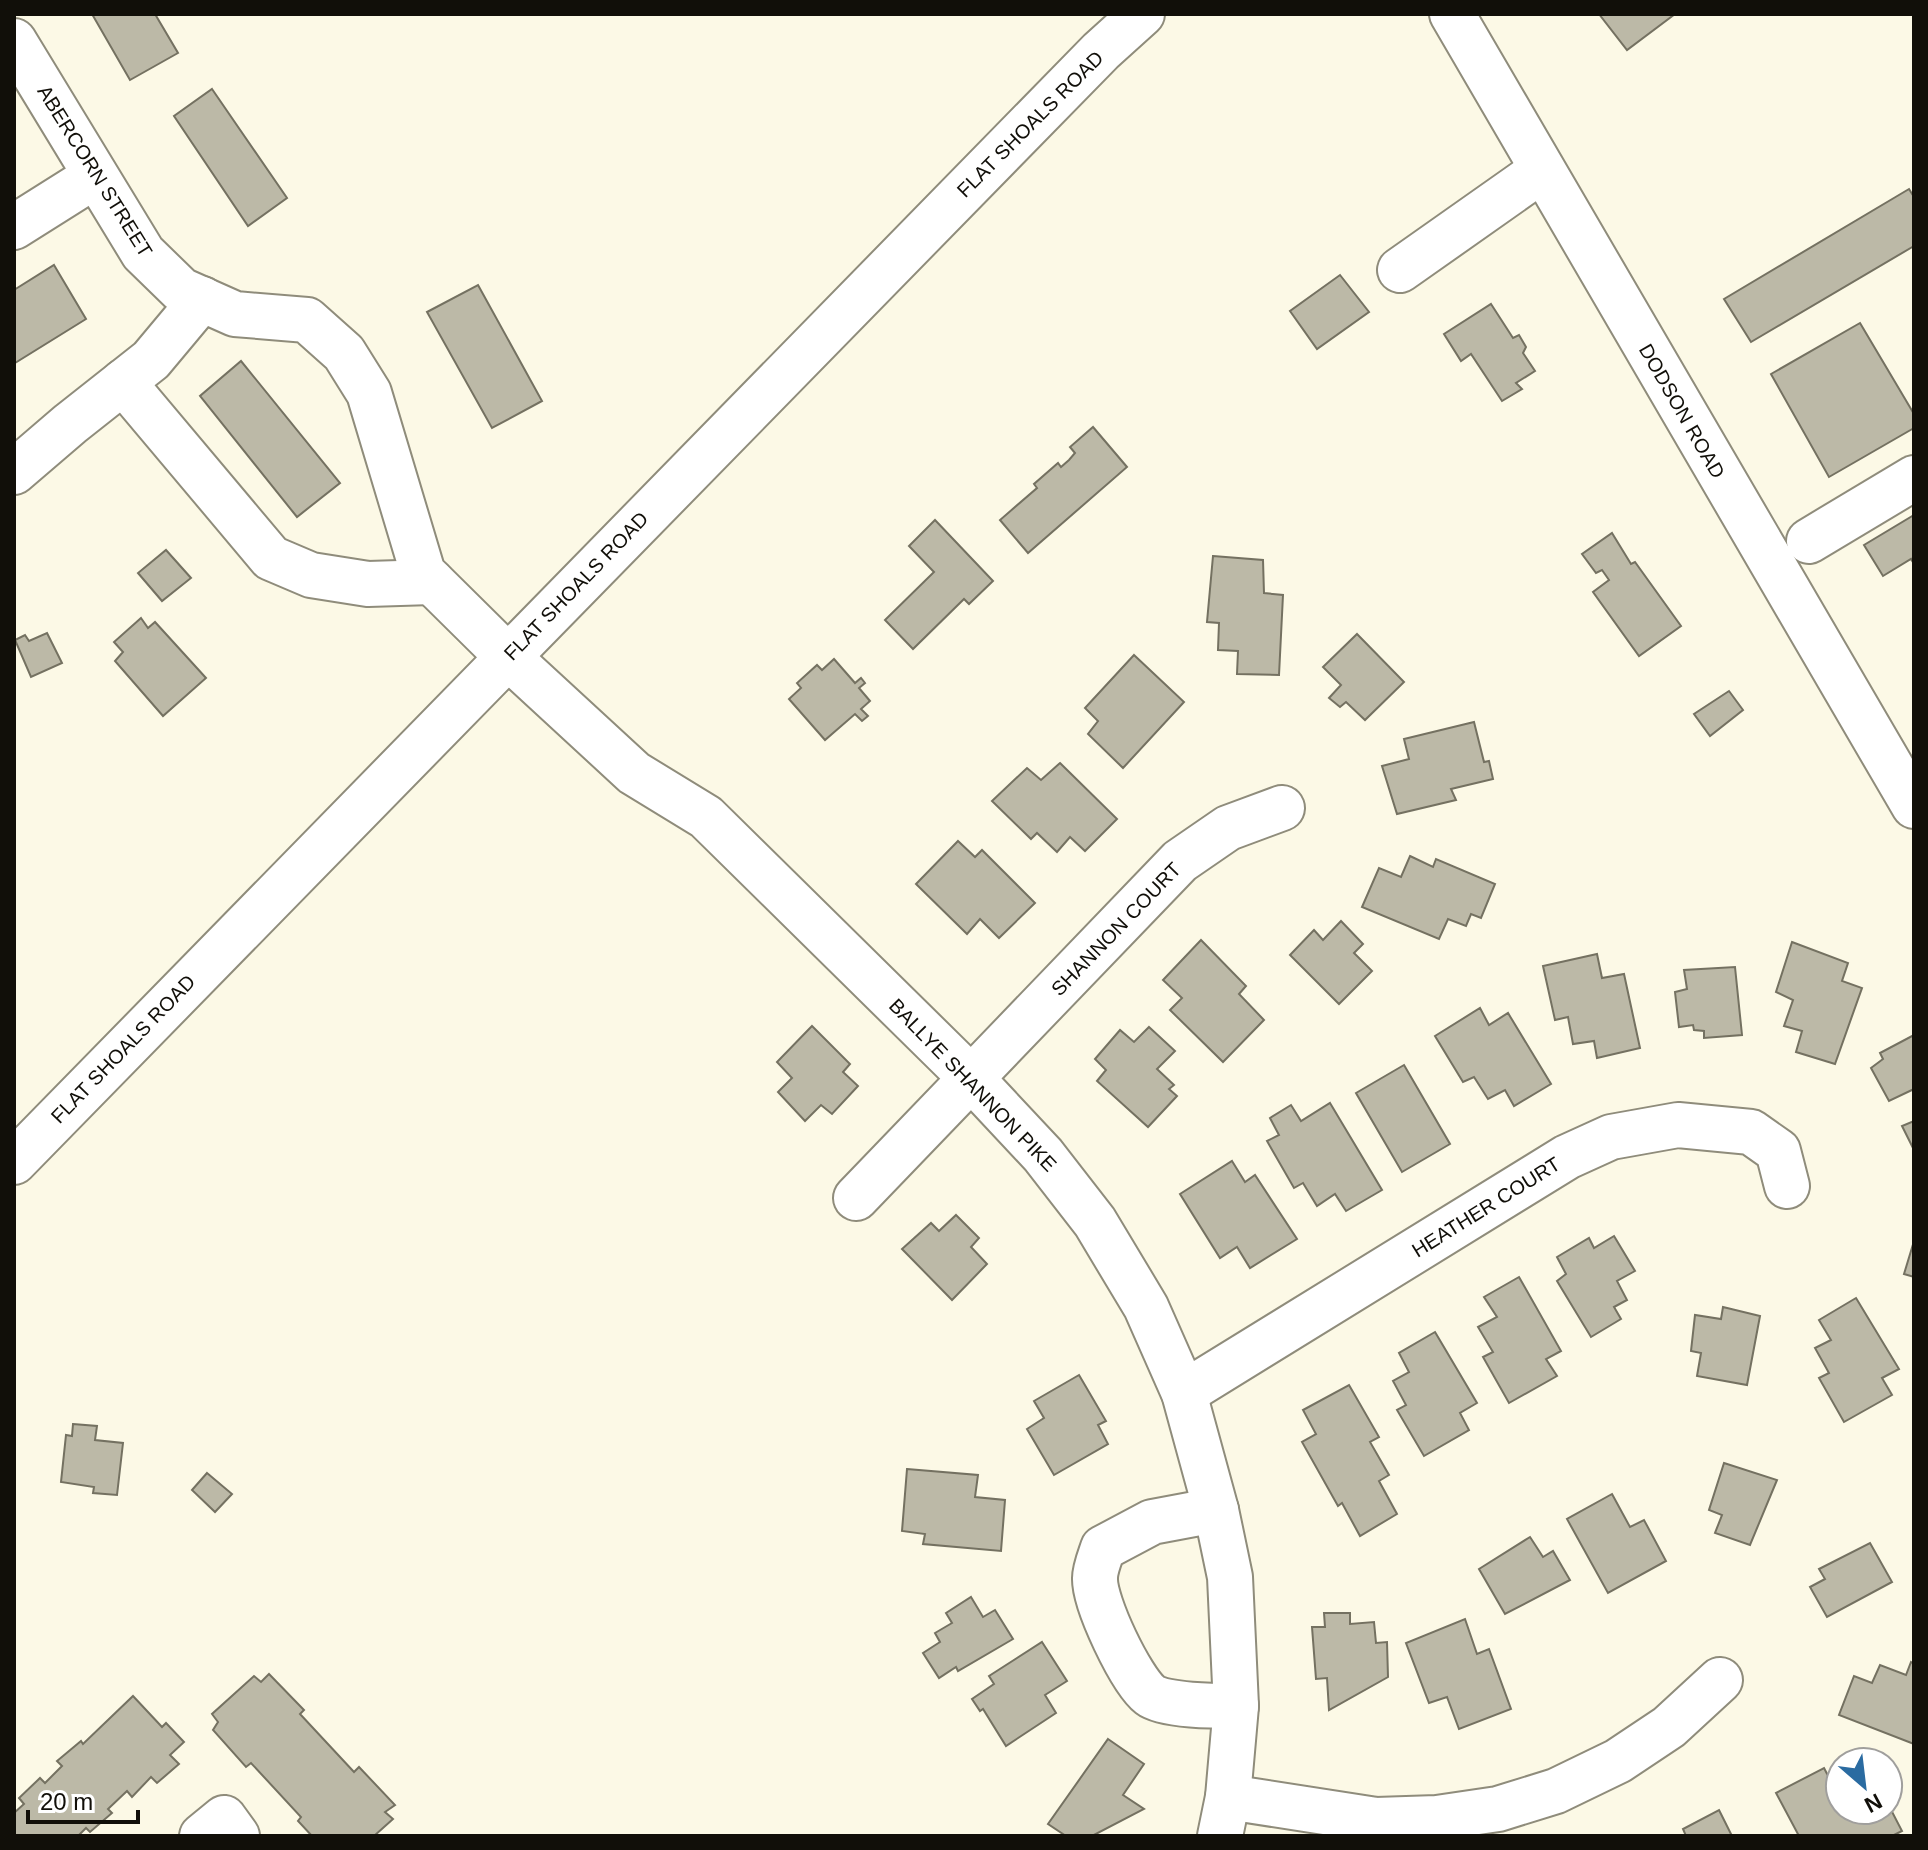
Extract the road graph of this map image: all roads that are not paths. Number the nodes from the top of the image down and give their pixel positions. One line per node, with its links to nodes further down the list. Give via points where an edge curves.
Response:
1 (1142, 14): 14 (street, FLAT SHOALS ROAD)
2 (1452, 14): 4 (street, DODSON ROAD)
3 (14, 41): 5 (street, ABERCORN STREET)
4 (1542, 170): 7 (street); 15 (street, DODSON ROAD)
5 (95, 176): 6 (street); 8 (street, ABERCORN STREET, via 143,253 181,290)
6 (14, 227)
7 (1400, 270)
8 (202, 299): 9 (street, via 151,360); 13 (street, ABERCORN STREET, via 235,314 307,320 344,353 369,393 423,573)
9 (123, 382): 10 (street); 13 (street, via 271,558 311,575 368,584)
10 (14, 472)
11 (1914, 478): 12 (street)
12 (1809, 541)
13 (432, 582): 14 (street, ABERCORN STREET)
14 (507, 656): 17 (street, BALLYE SHANNON PIKE, via 634,773 706,817); 18 (street, FLAT SHOALS ROAD)
15 (1914, 806)
16 (1282, 808): 17 (street, SHANNON COURT, via 1228,828 1180,861)
17 (971, 1078): 20 (street, SHANNON COURT); 21 (street, BALLYE SHANNON PIKE, via 1043,1155 1095,1222 1146,1307)
18 (14, 1162)
19 (1787, 1186): 21 (street, HEATHER COURT, via 1778,1151 1751,1132 1678,1125 1611,1137 1567,1157)
20 (856, 1198)
21 (1184, 1393): 22 (street, BALLYE SHANNON PIKE)
22 (1216, 1510): 24 (street, BALLYE SHANNON PIKE, via 1230,1577); 24 (street, via 1152,1522 1103,1548 1095,1579 1104,1614 1130,1671 1151,1697)
23 (1720, 1680): 25 (street, via 1669,1727 1618,1761 1556,1791 1498,1809 1376,1820)
24 (1236, 1706): 25 (street, BALLYE SHANNON PIKE)
25 (1224, 1816)
26 (202, 1836): 27 (street, via 224,1818)
27 (237, 1836)

